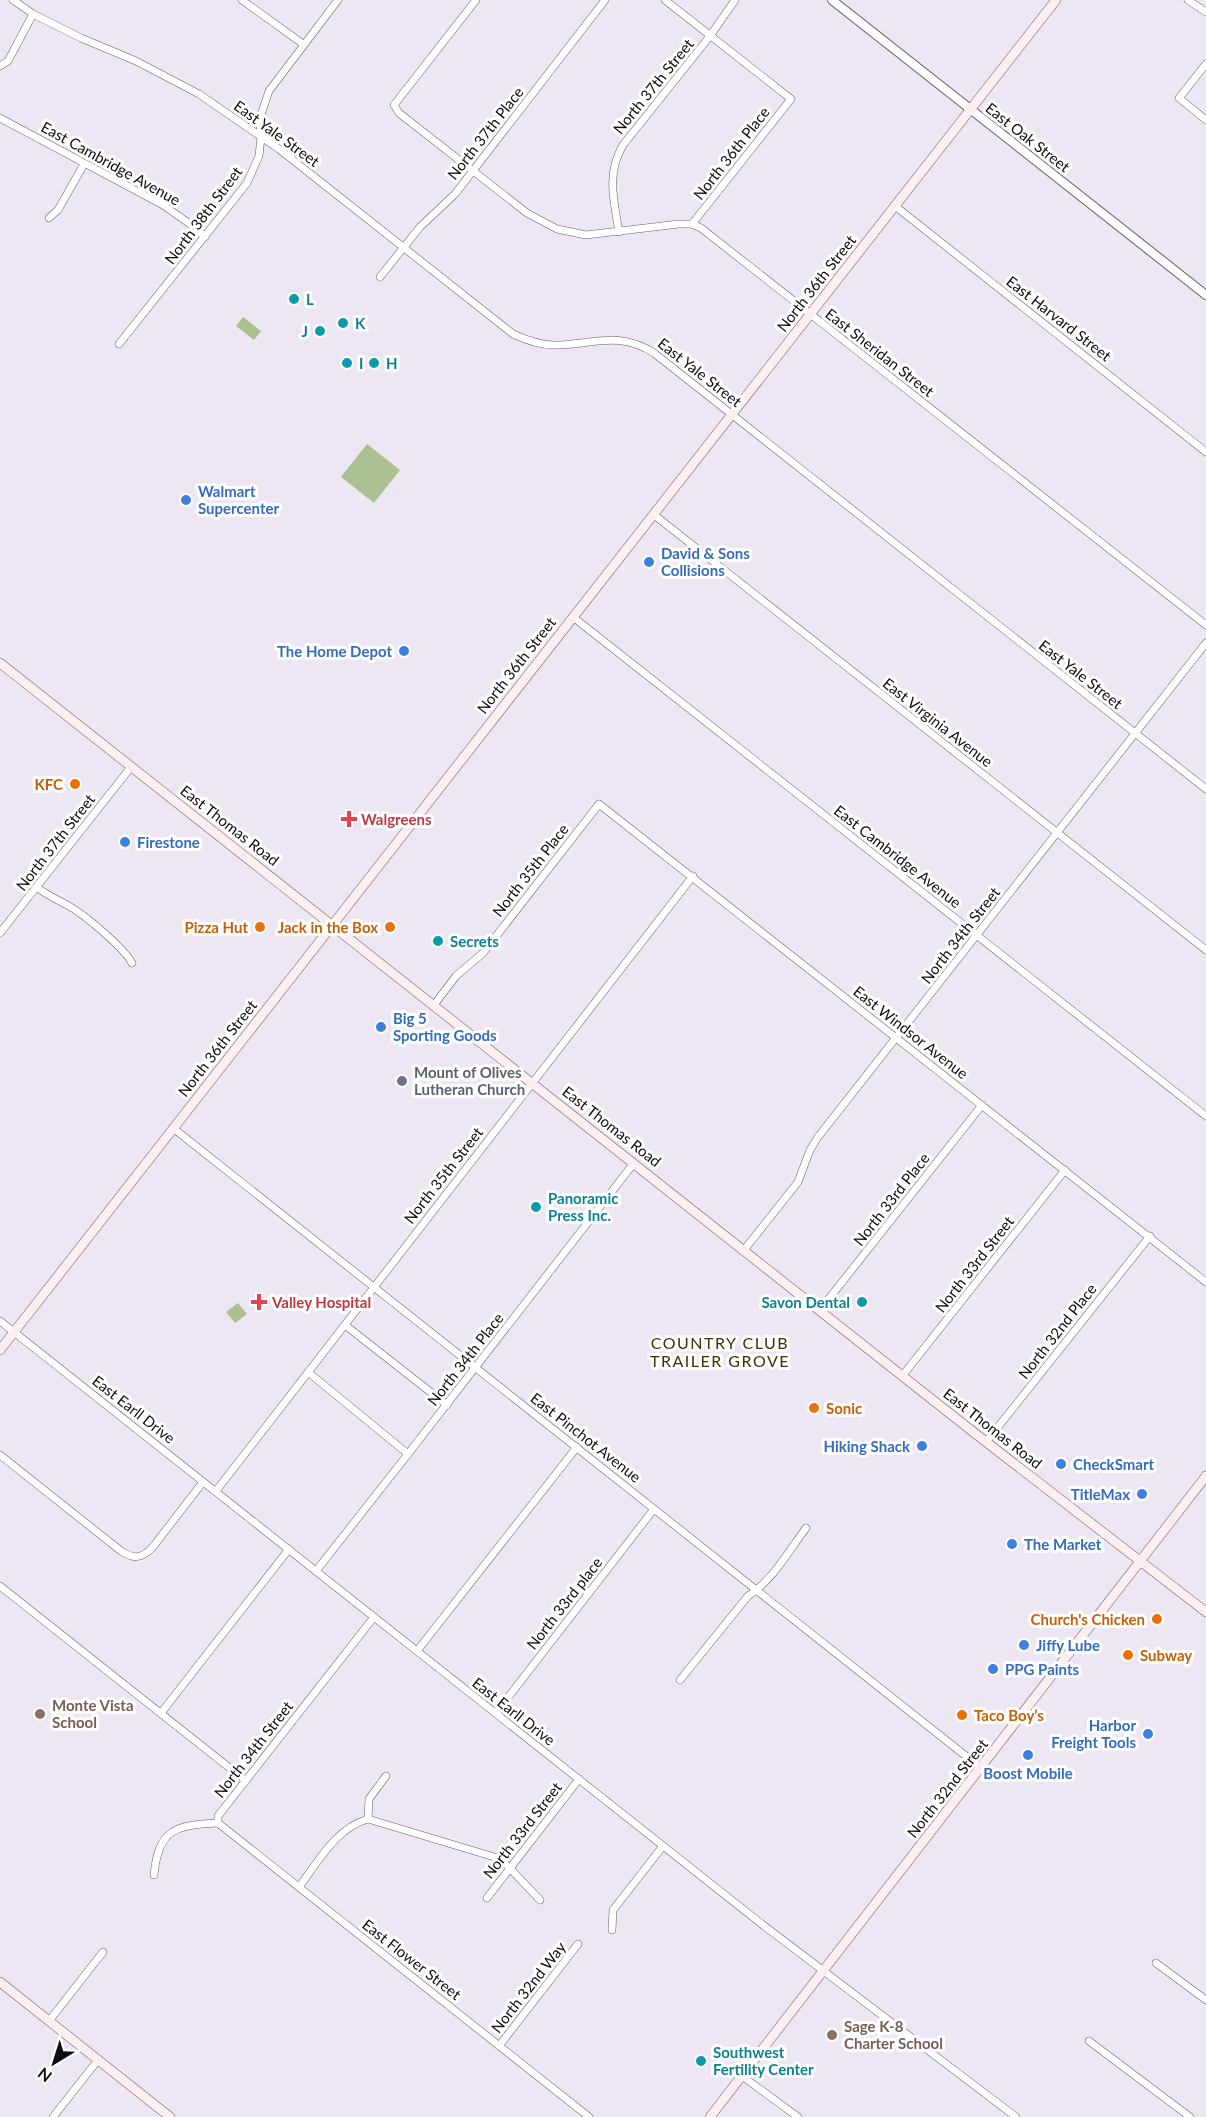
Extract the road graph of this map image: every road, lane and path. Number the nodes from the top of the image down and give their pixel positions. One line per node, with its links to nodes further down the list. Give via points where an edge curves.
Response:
1 (13, 0): 12 (street, East Yale Street)
2 (242, 0): 14 (street)
3 (338, 0): 14 (street, North 38th Street)
4 (476, 0): 22 (street, via 394,105)
5 (605, 0): 22 (street, North 37th Place)
6 (665, 0): 13 (street)
7 (735, 0): 13 (street, North 37th Street)
8 (832, 0): 17 (street, East Oak Street)
9 (1056, 0): 17 (main road, North 36th Street)
10 (1188, 0): 11 (street)
11 (1206, 12)
12 (33, 14): 16 (street, via 8,61); 20 (street, East Yale Street, via 199,94)
13 (710, 36): 25 (street, North 36th Place, via 791,99); 26 (street, North 37th Street, via 616,157 612,170)
14 (303, 44): 20 (street, North 38th Street, via 269,91 260,118)
15 (1206, 64): 19 (street, via 1179,98)
16 (0, 66)
17 (971, 109): 23 (main road, North 36th Street); 30 (street, East Oak Street)
18 (0, 118): 21 (street, East Cambridge Avenue)
19 (1206, 120)
20 (261, 137): 27 (street, North 38th Street, via 251,176); 28 (street, East Yale Street)
21 (84, 164): 24 (street, via 58,210); 27 (street, East Cambridge Avenue, via 163,205)
22 (473, 171): 26 (street, via 527,213 557,229 586,235); 28 (street, North 37th Place)
23 (895, 206): 31 (main road, North 36th Street); 34 (street, East Harvard Street)
24 (49, 218)
25 (692, 224): 26 (street); 31 (street, East Sheridan Street)
26 (620, 232)
27 (205, 237): 32 (street, North 38th Street)
28 (403, 248): 29 (street, North 37th Place); 33 (street, East Yale Street, via 513,334 538,344 617,339 642,345)
29 (380, 277)
30 (1206, 294)
31 (810, 314): 33 (main road, North 36th Street); 37 (street, East Sheridan Street)
32 (119, 344)
33 (732, 414): 35 (main road, North 36th Street); 40 (street, East Yale Street)
34 (1206, 452)
35 (653, 514): 36 (main road, North 36th Street); 44 (street, East Virginia Avenue)
36 (573, 617): 47 (main road, North 36th Street); 49 (street, East Cambridge Avenue)
37 (1206, 625)
38 (1206, 642): 40 (street, North 34th Street)
39 (0, 663): 41 (main road, East Thomas Road)
40 (1135, 733): 42 (street, East Yale Street); 44 (street, North 34th Street)
41 (131, 767): 46 (street, North 37th Street); 47 (main road, East Thomas Road)
42 (1206, 789)
43 (599, 804): 45 (street, East Windsor Avenue); 52 (street, North 35th Place, via 483,953 456,976)
44 (1057, 833): 49 (street, North 34th Street); 50 (street, East Virginia Avenue)
45 (693, 876): 53 (street, East Windsor Avenue); 54 (street, North 35th Street)
46 (36, 887): 48 (street, North 37th Street); 51 (street, via 70,907 122,949)
47 (331, 925): 52 (main road, East Thomas Road); 57 (main road, North 36th Street)
48 (0, 933)
49 (977, 935): 53 (street, North 34th Street); 56 (street, East Cambridge Avenue)
50 (1206, 950)
51 (132, 963)
52 (434, 1005): 54 (main road, East Thomas Road)
53 (897, 1037): 55 (street, East Windsor Avenue); 61 (street, North 34th Street, via 814,1143 798,1182)
54 (532, 1083): 58 (main road, East Thomas Road); 63 (street, North 35th Street)
55 (982, 1105): 59 (street, East Windsor Avenue); 64 (street, North 33rd Place)
56 (1206, 1116)
57 (173, 1128): 63 (street, East Pinchot Avenue); 67 (main road, North 36th Street)
58 (634, 1163): 61 (main road, East Thomas Road); 69 (street, North 34th Place)
59 (1065, 1170): 60 (street, East Windsor Avenue); 71 (street, North 33rd Street)
60 (1150, 1236): 62 (street, East Windsor Avenue); 73 (street, North 32nd Place)
61 (744, 1250): 64 (main road, East Thomas Road)
62 (1206, 1282)
63 (374, 1287): 66 (street, North 35th Street); 69 (street, East Pinchot Avenue)
64 (820, 1310): 71 (main road, East Thomas Road)
65 (0, 1321): 67 (street, East Earll Drive)
66 (345, 1324): 70 (street, North 35th Street); 72 (street)
67 (14, 1332): 68 (main road, North 36th Street); 78 (street, East Earll Drive)
68 (0, 1350)
69 (476, 1367): 72 (street, North 34th Place); 74 (street, East Pinchot Avenue)
70 (307, 1374): 75 (street); 79 (street, North 35th Street)
71 (903, 1375): 73 (main road, East Thomas Road)
72 (447, 1405): 75 (street, North 34th Place)
73 (986, 1442): 83 (main road, East Thomas Road)
74 (576, 1447): 80 (street, East Pinchot Avenue); 89 (street)
75 (408, 1454): 84 (street, North 34th Place)
76 (0, 1455): 78 (street, via 129,1556 139,1557 152,1548)
77 (1206, 1476): 83 (main road, North 32nd Street)
78 (203, 1482): 79 (street, East Earll Drive)
79 (216, 1491): 82 (street, East Earll Drive)
80 (654, 1509): 86 (street, East Pinchot Avenue); 92 (street, North 33rd place)
81 (806, 1528): 86 (street)
82 (289, 1549): 84 (street, East Earll Drive); 91 (street)
83 (1140, 1562): 87 (main road, East Thomas Road); 93 (main road, North 32nd Street)
84 (316, 1571): 88 (street, East Earll Drive)
85 (0, 1586): 91 (street)
86 (758, 1590): 90 (street, via 748,1596); 93 (street, East Pinchot Avenue)
87 (1206, 1612)
88 (374, 1617): 89 (street, East Earll Drive); 96 (street, North 34th Street)
89 (417, 1651): 92 (street, East Earll Drive)
90 (680, 1680)
91 (161, 1713): 96 (street)
92 (495, 1713): 95 (street, East Earll Drive)
93 (981, 1768): 109 (main road, North 32nd Street)
94 (386, 1776): 97 (street, via 369,1799)
95 (579, 1779): 99 (street, East Earll Drive); 100 (street, North 33rd Street)
96 (246, 1781): 98 (street, North 34th Street, via 218,1816)
97 (368, 1819): 100 (street, via 501,1859); 102 (street, via 342,1832)
98 (218, 1823): 101 (street, via 184,1826 166,1837 156,1855); 102 (street, East Flower Street)
99 (663, 1846): 105 (street, via 613,1910); 109 (street, East Earll Drive)
100 (510, 1868): 103 (street, North 33rd Street); 104 (street)
101 (154, 1875)
102 (299, 1887): 114 (street, East Flower Street)
103 (487, 1898)
104 (540, 1900)
105 (612, 1930)
106 (578, 1944): 114 (street, North 32nd Way)
107 (103, 1952): 112 (street)
108 (1156, 1962): 111 (street)
109 (823, 1972): 116 (main road, North 32nd Street); 122 (street, East Earll Drive)
110 (0, 1982): 112 (main road)
111 (1206, 2000)
112 (49, 2021): 115 (main road)
113 (1089, 2041): 123 (street)
114 (499, 2046): 119 (street, East Flower Street)
115 (98, 2060): 117 (street); 118 (main road)
116 (742, 2076): 120 (main road, North 32nd Street); 121 (street)
117 (53, 2117)
118 (170, 2117)
119 (590, 2117)
120 (710, 2117)
121 (798, 2117)
122 (1016, 2117)
123 (1190, 2117)

